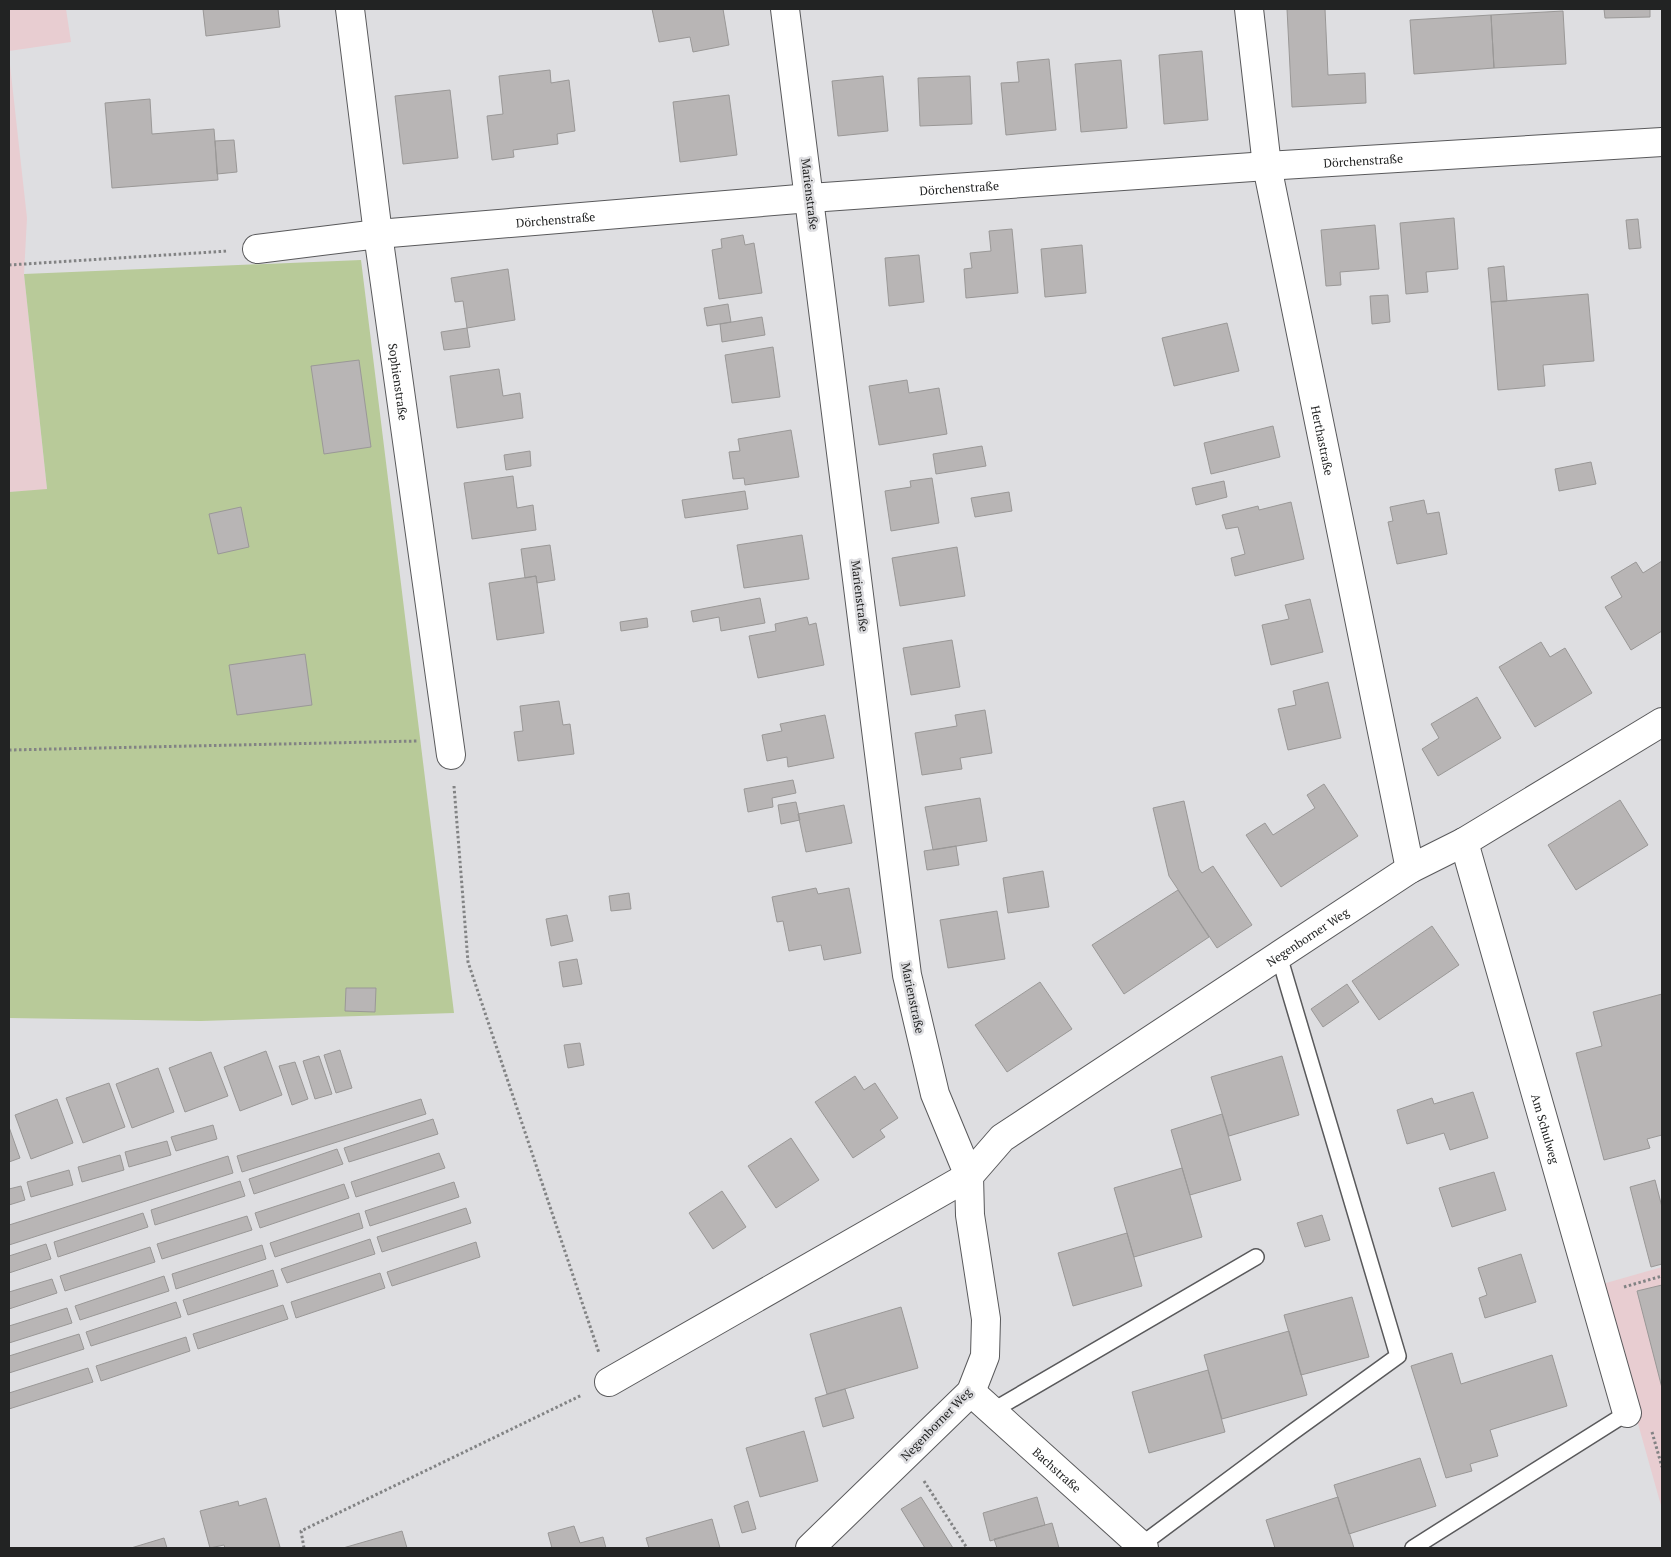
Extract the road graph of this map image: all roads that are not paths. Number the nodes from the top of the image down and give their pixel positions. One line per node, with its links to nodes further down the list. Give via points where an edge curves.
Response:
1 (350, 9): 7 (street, Sophienstraße)
2 (785, 9): 6 (street, Marienstraße)
3 (1249, 9): 5 (street, Herthastraße)
4 (1662, 142): 5 (street, Dörchenstraße)
5 (1267, 166): 6 (street, Dörchenstraße); 12 (street, Herthastraße)
6 (810, 198): 7 (street, Dörchenstraße); 14 (street, Marienstraße, via 907,975 934,1094)
7 (378, 234): 8 (street, Dörchenstraße); 10 (street, Sophienstraße)
8 (258, 249)
9 (1662, 722): 11 (street, Negenborner Weg)
10 (451, 748)
11 (1464, 842): 12 (street, Negenborner Weg); 19 (street, Am Schulweg)
12 (1410, 869): 13 (street, Negenborner Weg)
13 (1279, 956): 14 (street, Negenborner Weg, via 1002,1138); 20 (lane, via 1398,1356)
14 (968, 1176): 16 (street, Negenborner Weg); 17 (street, Negenborner Weg, via 970,1215 986,1319 985,1356)
15 (1256, 1257): 18 (lane)
16 (609, 1382)
17 (970, 1392): 18 (street, Bachstraße); 21 (street, Negenborner Weg)
18 (992, 1411): 20 (street, Bachstraße)
19 (1627, 1414): 22 (lane)
20 (1143, 1547)
21 (810, 1548)
22 (1413, 1548)

